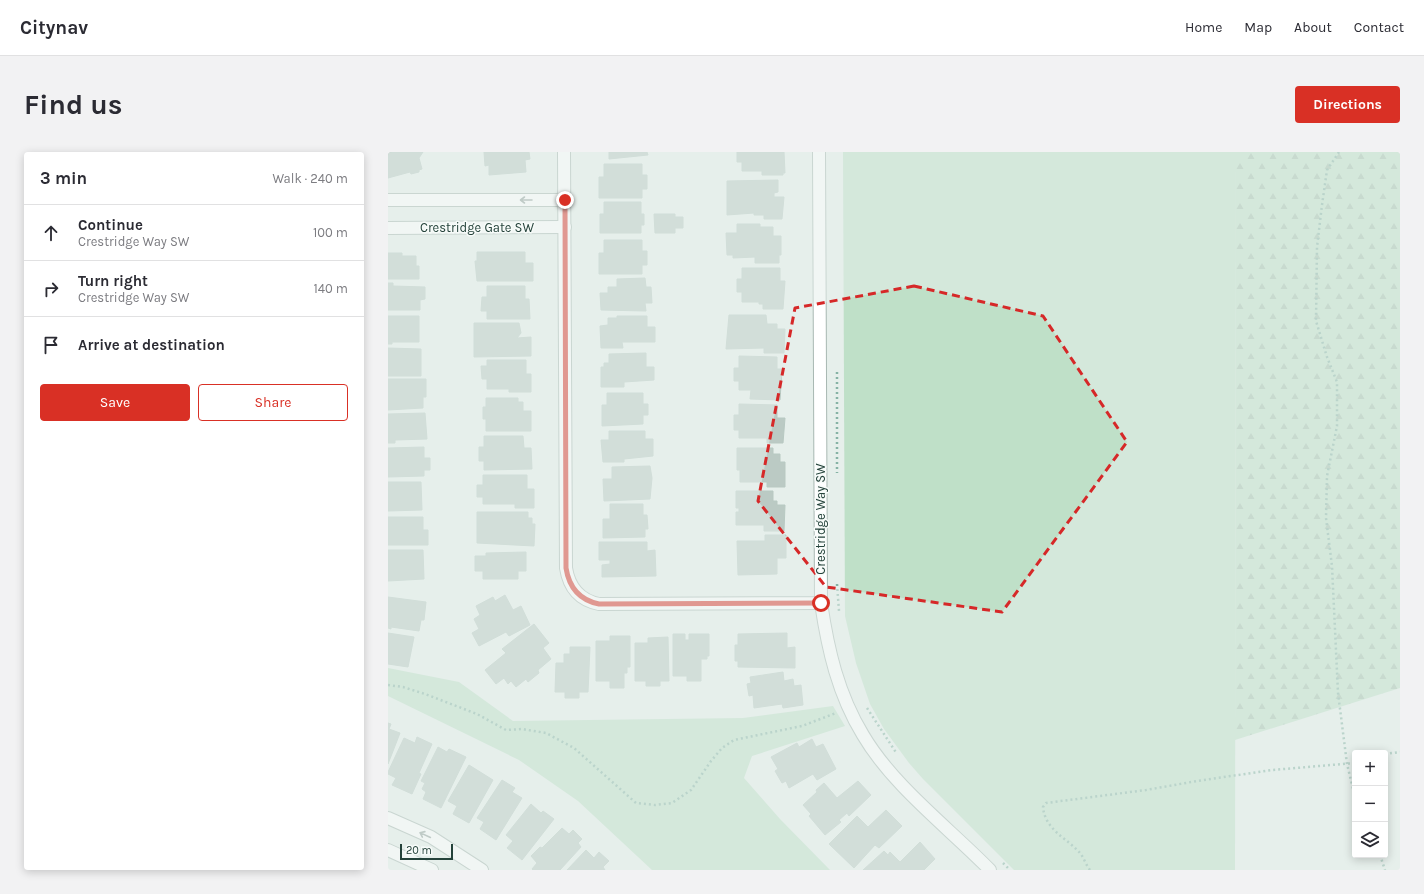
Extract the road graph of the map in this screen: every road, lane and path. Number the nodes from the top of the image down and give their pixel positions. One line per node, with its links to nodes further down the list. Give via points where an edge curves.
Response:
1 (564, 152): 5 (street)
2 (819, 152): 11 (street, Crestridge Way SW)
3 (1339, 152): 20 (path, via 1327,170 1322,204 1317,247 1316,321 1337,382 1337,426 1327,476 1326,518 1332,566 1338,693)
4 (388, 200): 5 (street, Crestridge Gate SW, one-way to 4)
5 (565, 200): 6 (street)
6 (565, 227): 7 (street, Crestridge Gate SW); 11 (street, via 566,568 568,579 578,595 599,604)
7 (388, 228)
8 (837, 364): 9 (path)
9 (837, 474)
10 (837, 581): 12 (path)
11 (821, 603): 28 (street, Crestridge Way SW, via 832,665 848,708 863,736 881,761 918,801)
12 (840, 616)
13 (388, 685): 15 (path, via 425,694 477,714 506,730 522,729 546,733 574,748 636,803 656,806 672,803 691,790 722,748 734,740 802,726)
14 (865, 704): 18 (path)
15 (834, 714)
16 (1400, 752): 17 (path)
17 (1388, 754)
18 (900, 759)
19 (1352, 763): 20 (path)
20 (1346, 764): 21 (path); 30 (path, via 1272,770 1046,803 1043,807 1044,815 1060,837 1079,853)
21 (1352, 786)
22 (388, 818): 27 (street, one-way to 22, via 431,837)
23 (388, 850): 26 (street)
24 (1381, 858): 31 (path)
25 (999, 859): 29 (path)
26 (432, 870)
27 (482, 870)
28 (990, 870)
29 (1010, 870)
30 (1090, 870)
31 (1385, 870)

